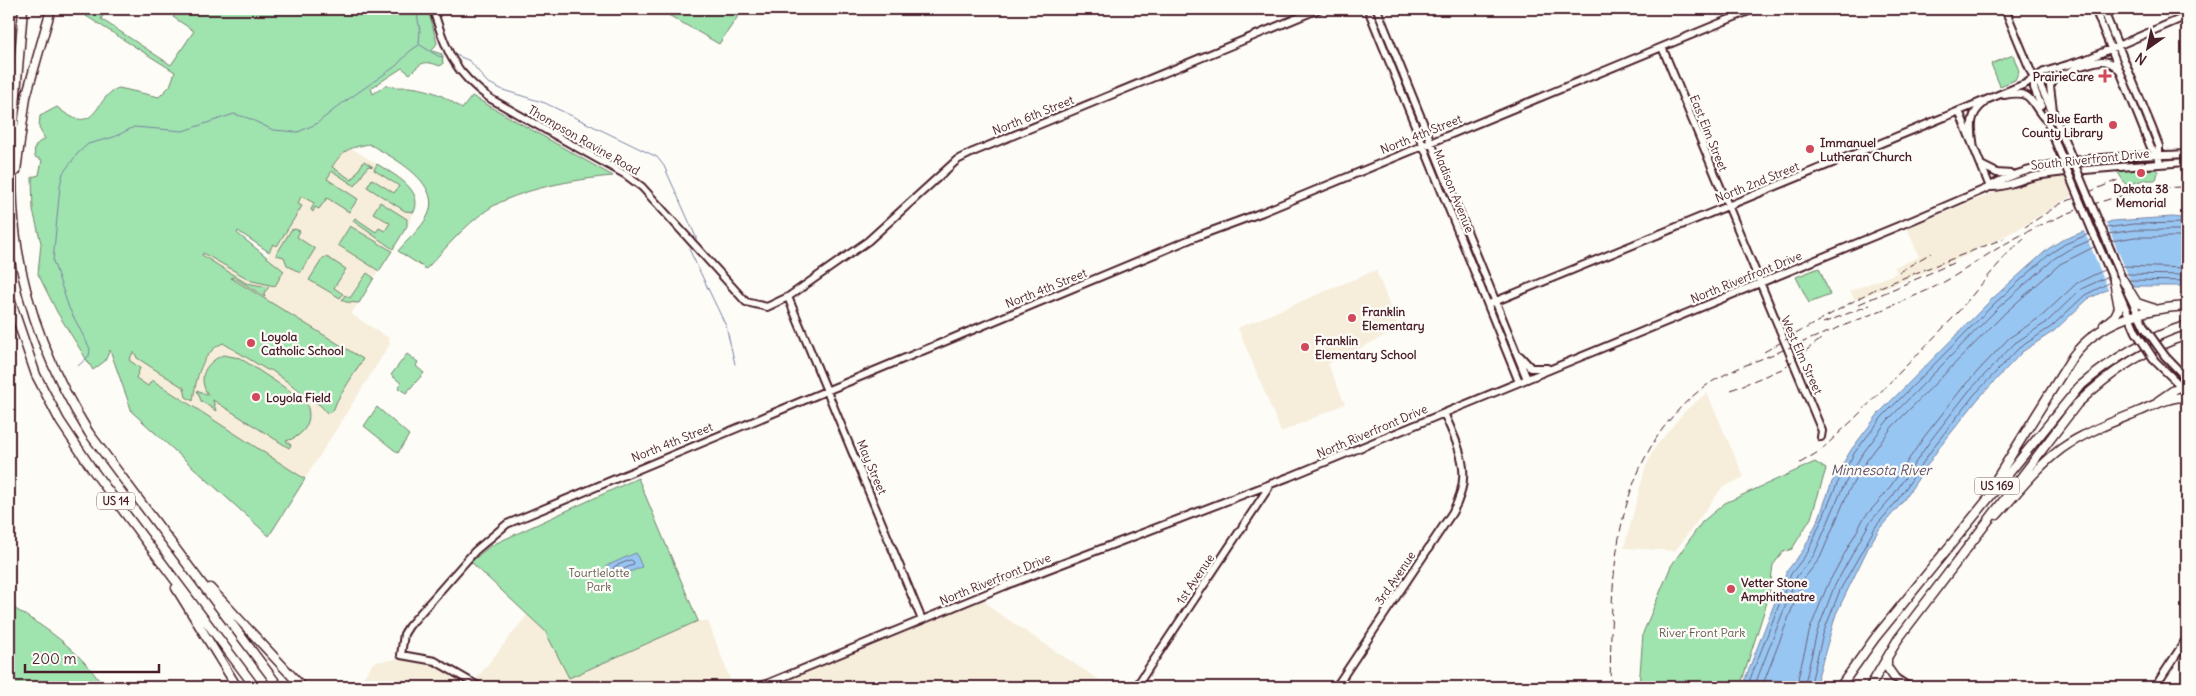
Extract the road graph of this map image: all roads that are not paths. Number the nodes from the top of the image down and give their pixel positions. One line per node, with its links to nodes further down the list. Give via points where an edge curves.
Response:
1 (23, 9): 33 (highway, US 14)
2 (51, 9): 33 (highway, via 26,97 18,166)
3 (434, 9): 40 (street, Thompson Ravine Road, via 451,58 470,84 642,187 746,302 767,307)
4 (1320, 9): 40 (street, North 6th Street, via 957,160 868,240)
5 (1368, 9): 25 (street, Madison Avenue)
6 (1377, 9): 24 (street, Madison Avenue)
7 (1754, 9): 13 (street, North 4th Street)
8 (2005, 9): 19 (street)
9 (2094, 9): 14 (street)
10 (2103, 9): 12 (street)
11 (2187, 16): 12 (street, North 2nd Street)
12 (2118, 45): 14 (street, North 2nd Street); 28 (street, via 2159,146)
13 (1662, 47): 24 (street, North 4th Street); 35 (street, East Elm Street)
14 (2110, 48): 15 (street, North 2nd Street); 17 (street)
15 (2088, 59): 16 (street, North 2nd Street); 19 (street, North 2nd Street, via 2044,72)
16 (2080, 67): 17 (street, via 2106,60); 18 (street, North 2nd Street)
17 (2121, 73): 28 (street, via 2151,148)
18 (2056, 76): 19 (street, North 2nd Street); 22 (street, via 2050,86)
19 (2034, 79): 20 (street, North 2nd Street); 22 (street); 23 (street, via 2034,88)
20 (1991, 97): 21 (street, North 2nd Street); 23 (street, via 2023,94 2032,98); 26 (street, via 1972,115)
21 (1958, 111): 26 (street); 35 (street, North 2nd Street)
22 (2055, 117): 36 (street, bridge)
23 (2047, 122): 37 (street, bridge)
24 (1431, 142): 25 (street, North 4th Street); 42 (street, Madison Avenue)
25 (1424, 145): 43 (street, Madison Avenue); 58 (street, North 4th Street)
26 (1974, 149): 31 (street)
27 (2187, 154): 28 (street, South Riverfront Drive)
28 (2158, 156): 30 (street); 32 (street, South Riverfront Drive, via 2084,159)
29 (2187, 162): 30 (street, South Riverfront Drive)
30 (2160, 164): 34 (street, South Riverfront Drive, via 2036,175 1998,188)
31 (1981, 165): 32 (street, via 2003,175); 34 (street)
32 (2029, 170): 34 (street, South Riverfront Drive)
33 (12, 184): 66 (highway, US 14, via 20,259 42,341 75,410)
34 (1990, 187): 38 (street, North Riverfront Drive)
35 (1727, 207): 38 (street, East Elm Street); 42 (street, North 2nd Street)
36 (2123, 280): 41 (highway)
37 (2114, 282): 44 (highway)
38 (1759, 284): 53 (street, North Riverfront Drive); 63 (street, West Elm Street)
39 (9, 296): 67 (highway, US 14, via 33,366 60,421)
40 (788, 297): 58 (street, May Street)
41 (2133, 300): 46 (highway); 47 (street)
42 (1497, 302): 43 (street, North 2nd Street); 52 (street, Madison Avenue)
43 (1489, 304): 56 (street, Madison Avenue)
44 (2121, 304): 48 (street); 50 (highway, via 2115,316)
45 (2187, 306): 46 (highway)
46 (2153, 309): 47 (highway)
47 (2139, 315): 48 (highway); 55 (street, bridge, via 2165,356)
48 (2129, 319): 50 (highway); 57 (street, bridge, via 2155,361)
49 (2187, 325): 65 (highway, US 169, via 2126,352 2079,387)
50 (2098, 331): 65 (highway, via 2073,356)
51 (2187, 335): 68 (highway, US 169, via 2141,355 2091,390 2063,420)
52 (1517, 351): 53 (street, via 1531,368); 54 (street, Madison Avenue)
53 (1554, 368): 54 (street, North Riverfront Drive)
54 (1527, 379): 56 (street, North Riverfront Drive)
55 (2187, 380): 57 (highway)
56 (1520, 382): 62 (street, North Riverfront Drive)
57 (2179, 385): 59 (street); 61 (highway)
58 (827, 390): 69 (street, May Street); 77 (street, North 4th Street, via 507,524 470,556 404,634 401,655 435,661)
59 (2187, 392)
60 (2187, 397): 61 (highway)
61 (2150, 406): 68 (highway, via 2091,431 2061,449 2036,471)
62 (1444, 413): 64 (street, North Riverfront Drive); 80 (street, 3rd Avenue, via 1463,461 1460,498)
63 (1822, 437)
64 (1272, 483): 69 (street, North Riverfront Drive); 79 (street, 1st Avenue)
65 (1972, 517): 81 (highway, US 169, via 1857,661)
66 (152, 520): 75 (highway, US 14); 76 (highway, via 222,603)
67 (152, 548): 73 (highway); 74 (highway, US 14)
68 (1967, 548): 71 (highway, US 169)
69 (922, 620): 78 (street, North Riverfront Drive)
70 (2187, 638): 84 (street)
71 (1890, 652): 72 (highway, via 1886,667); 82 (highway, US 169)
72 (1894, 677): 82 (highway, via 1882,676); 83 (street)
73 (237, 687)
74 (255, 687)
75 (279, 687)
76 (302, 687)
77 (480, 687)
78 (759, 687)
79 (1136, 687)
80 (1336, 687)
81 (1840, 687)
82 (1872, 687)
83 (1909, 687)
84 (2155, 687)

